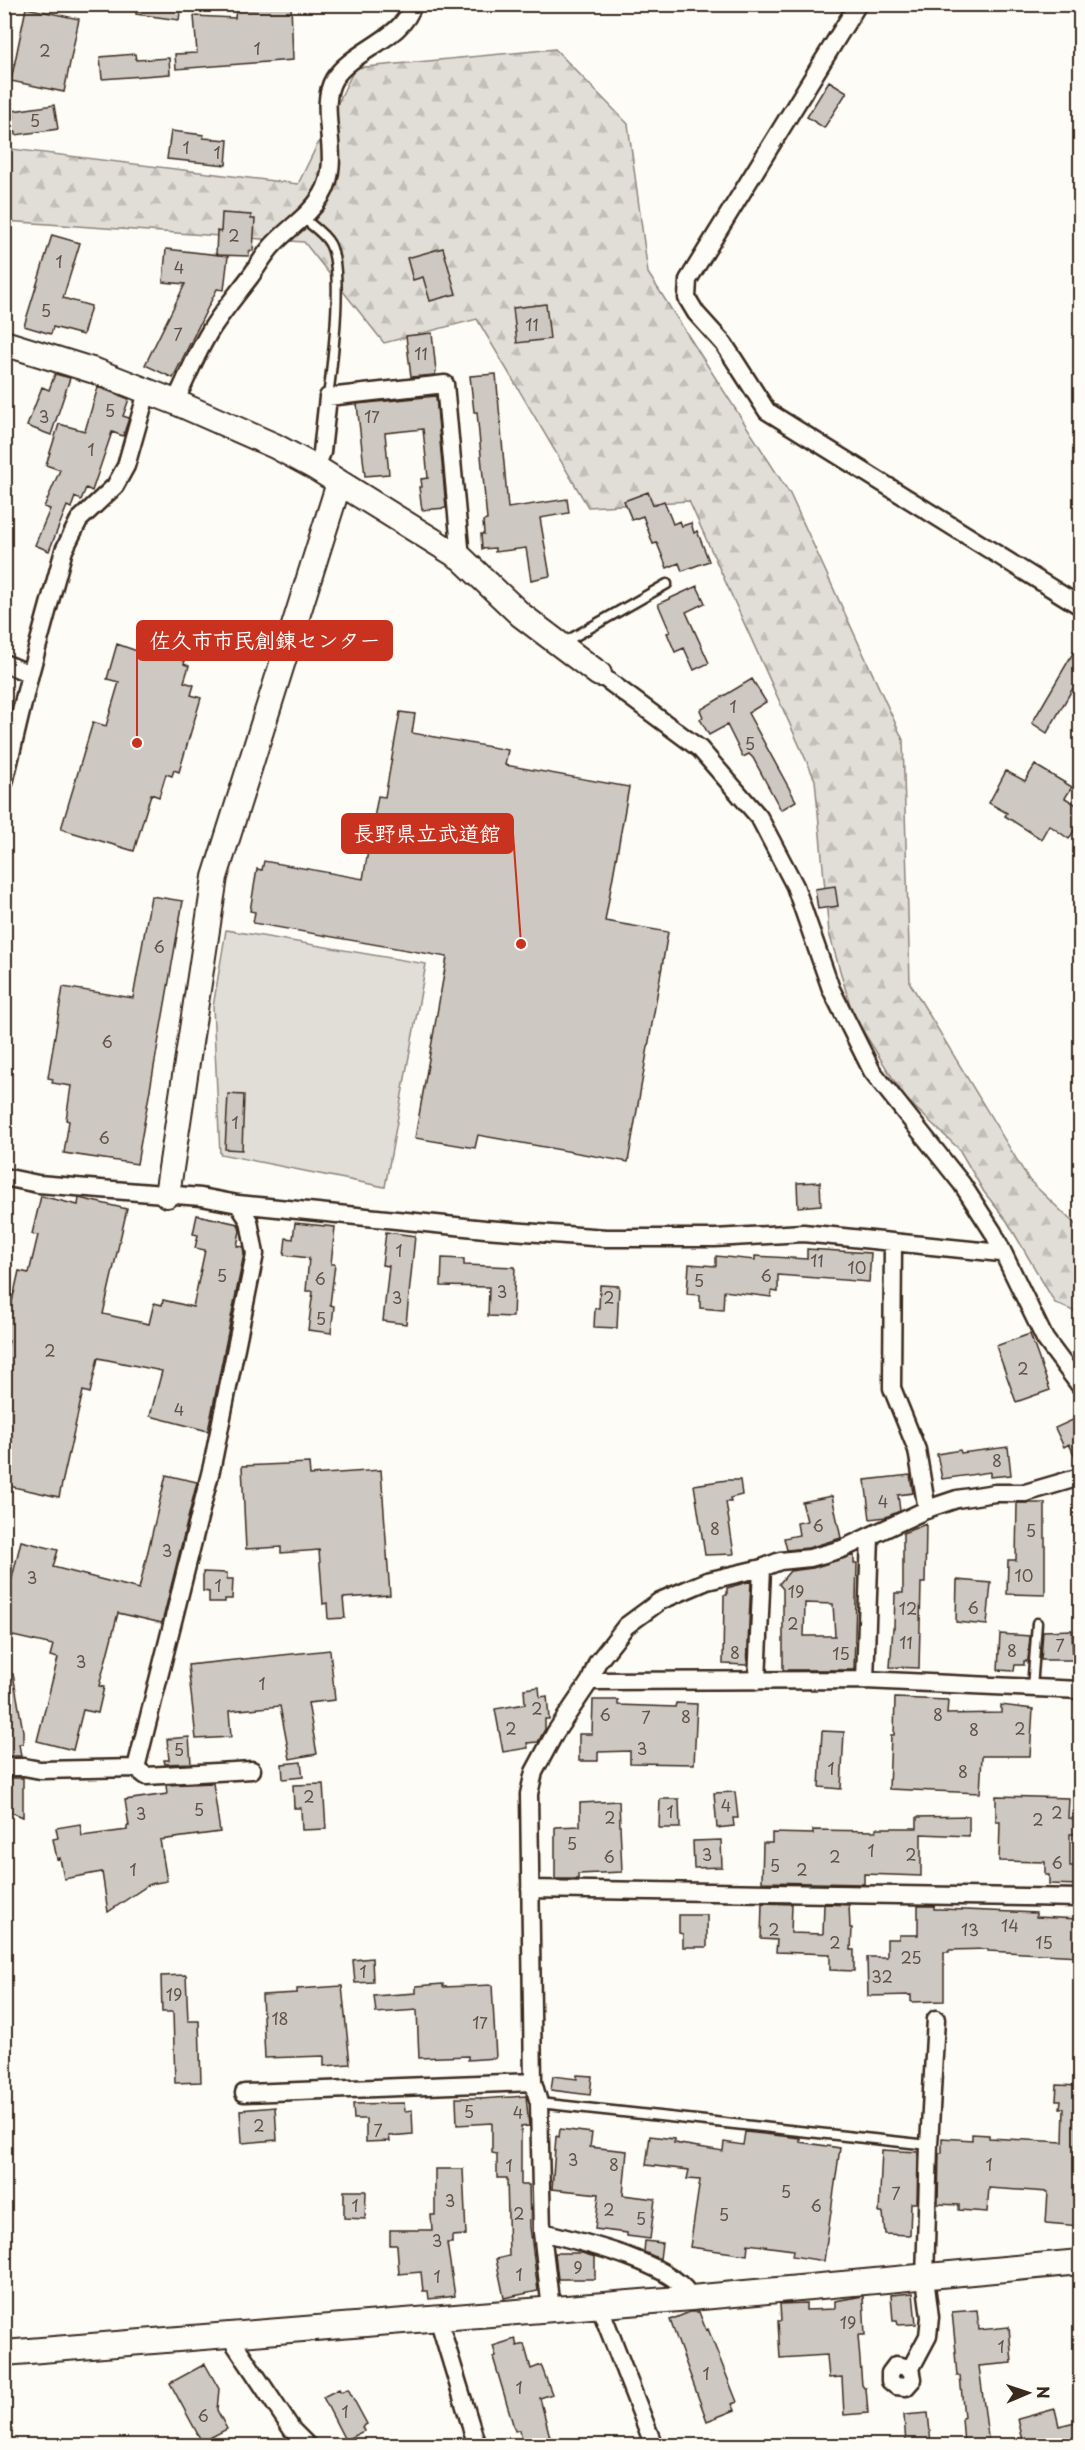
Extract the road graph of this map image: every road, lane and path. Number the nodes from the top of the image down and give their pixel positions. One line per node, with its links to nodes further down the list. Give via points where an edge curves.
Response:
1 (413, 4): 3 (street, via 399,25 343,67 333,81 328,102 332,164 329,181)
2 (858, 4): 12 (street, via 688,280 687,298 724,344 767,411)
3 (303, 218): 6 (lane, via 330,244 336,270 336,338); 7 (street, via 274,244 211,330)
4 (4, 343): 5 (street, via 98,372)
5 (147, 392): 7 (street); 15 (street, via 126,466 116,486 79,520 64,550)
6 (328, 398): 8 (street, via 322,452); 10 (street, via 445,384)
7 (175, 402): 8 (street)
8 (316, 468): 9 (street)
9 (339, 483): 10 (street); 19 (street, via 215,877)
10 (461, 558): 13 (street, via 521,615)
11 (668, 584): 13 (lane)
12 (1080, 606)
13 (561, 645): 16 (street)
14 (4, 663): 15 (street)
15 (30, 674): 17 (street)
16 (599, 674): 22 (street, via 700,749 759,817 795,886 831,989 872,1071 962,1184 993,1232)
17 (4, 783)
18 (4, 1177): 19 (street, via 38,1184)
19 (167, 1195): 20 (street)
20 (238, 1204): 21 (street, via 606,1238 803,1233); 35 (street, via 249,1221 255,1254 212,1466)
21 (893, 1242): 22 (street); 25 (street, via 892,1388 917,1450)
22 (1001, 1253): 23 (street, via 1045,1339)
23 (1080, 1386)
24 (1080, 1477): 25 (street, via 1025,1492 957,1499)
25 (927, 1510): 26 (street)
26 (870, 1538): 27 (street, via 825,1554); 30 (street)
27 (762, 1568): 29 (street); 31 (street, via 707,1581 647,1609 615,1639 597,1663)
28 (1036, 1623): 32 (lane)
29 (757, 1680): 30 (street); 31 (street)
30 (865, 1680): 32 (street)
31 (590, 1681): 37 (street, via 555,1732 530,1781)
32 (1032, 1688): 33 (street)
33 (1080, 1690)
34 (4, 1767): 35 (street)
35 (136, 1768): 36 (street, via 146,1776)
36 (252, 1770)
37 (530, 1889): 38 (street); 40 (street)
38 (1080, 1898)
39 (936, 2019): 43 (street)
40 (533, 2082): 41 (street); 42 (street)
41 (244, 2093)
42 (539, 2103): 43 (lane); 44 (street)
43 (928, 2145): 46 (street)
44 (542, 2232): 47 (street, via 617,2252 682,2284); 49 (street)
45 (1080, 2262): 46 (street)
46 (925, 2278): 47 (street); 53 (street, via 928,2336)
47 (691, 2298): 48 (street)
48 (599, 2305): 49 (street); 56 (street)
49 (551, 2309): 50 (street)
50 (438, 2318): 51 (street); 55 (street)
51 (228, 2334): 52 (street); 54 (street, via 293,2431)
52 (4, 2353)
53 (910, 2368)
54 (308, 2445)
55 (477, 2445)
56 (654, 2445)

